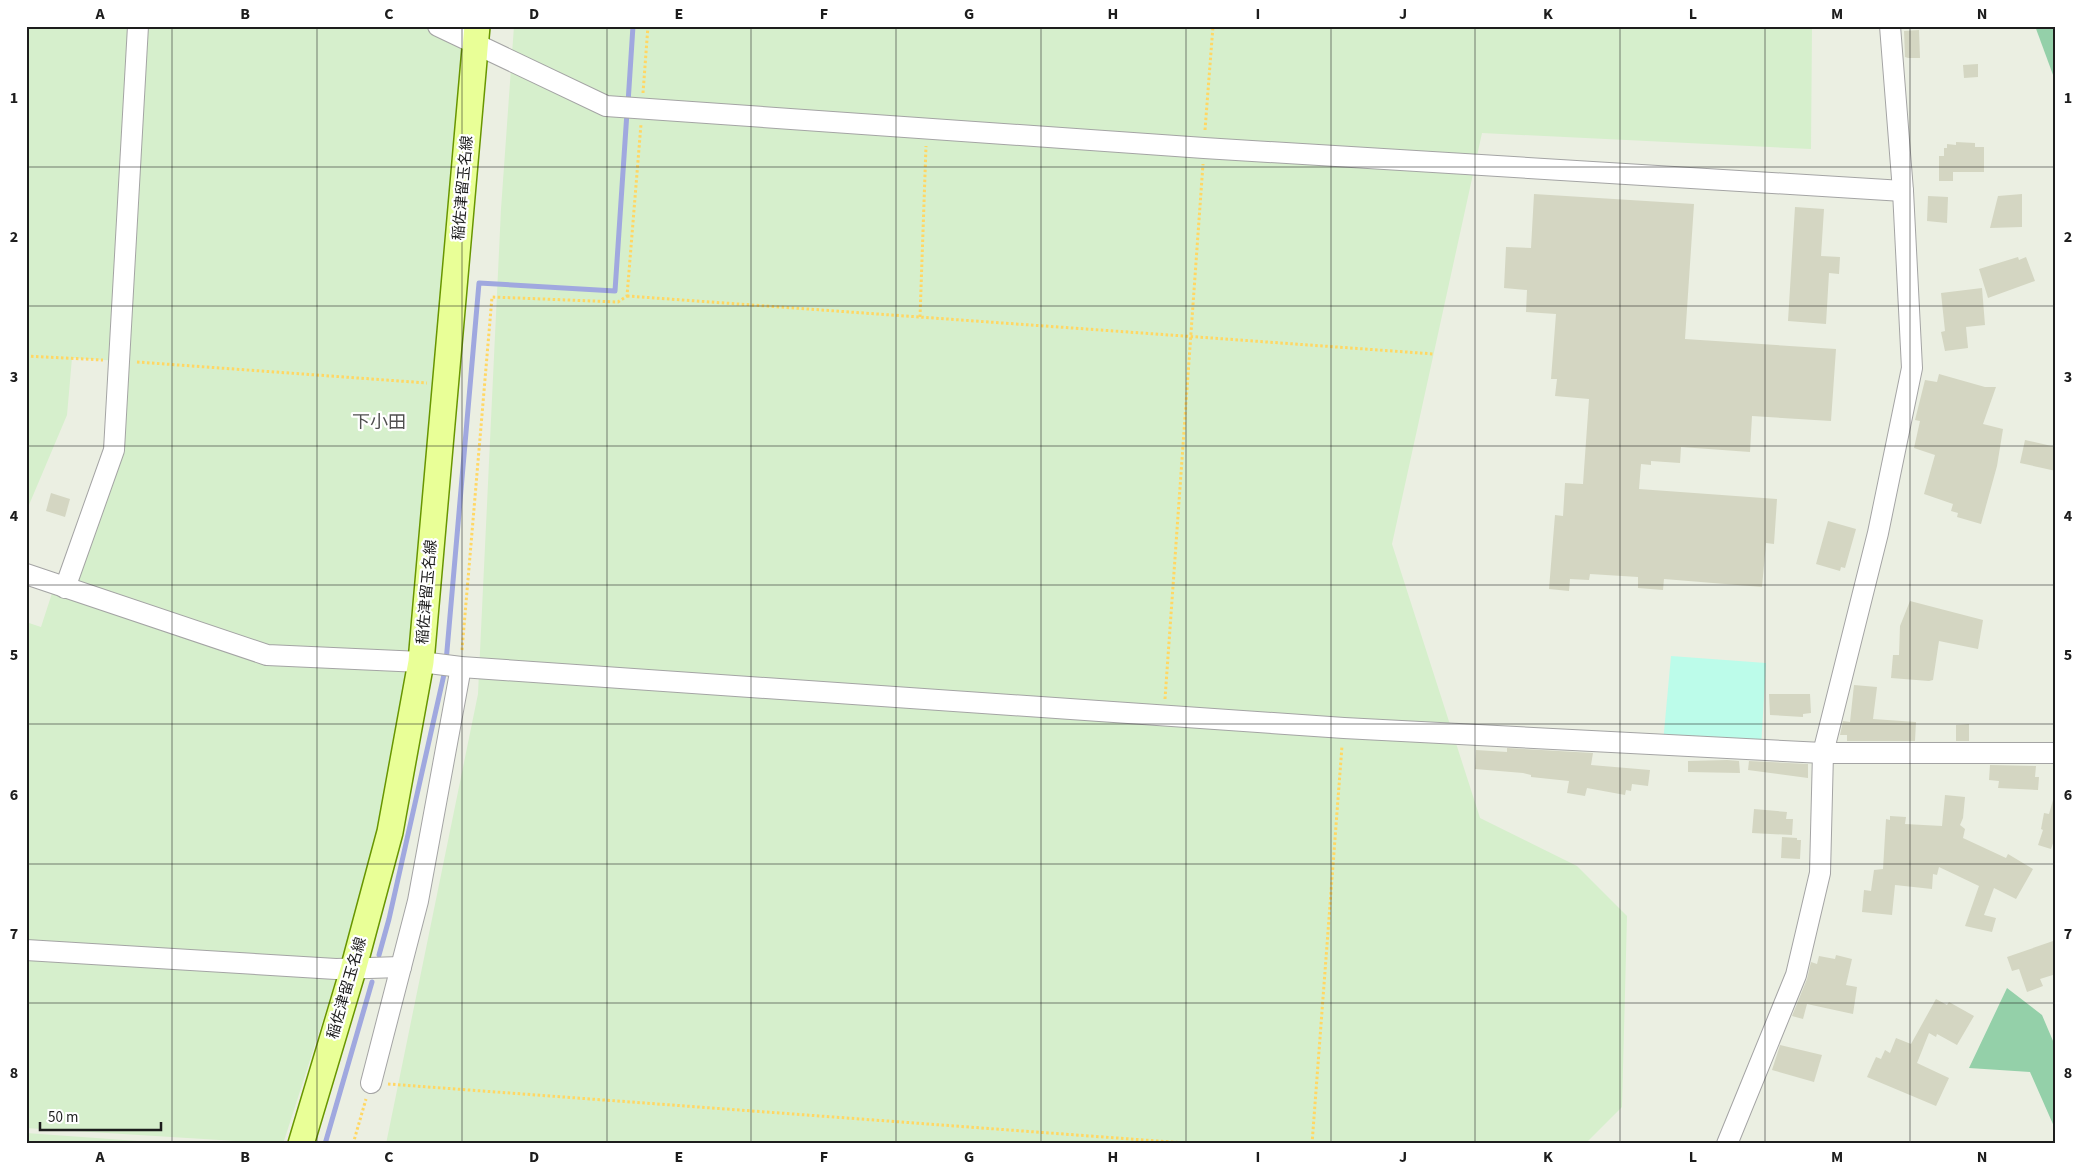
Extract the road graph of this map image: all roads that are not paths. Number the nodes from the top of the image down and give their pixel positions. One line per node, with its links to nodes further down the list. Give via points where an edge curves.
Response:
1 (138, 26): 7 (street, via 114,450)
2 (438, 26): 4 (street)
3 (1890, 26): 5 (street)
4 (477, 35): 5 (street, via 606,106 1204,148); 8 (main road, 稲佐津留玉名線)
5 (1903, 191): 10 (street, via 1912,368 1878,533)
6 (26, 574): 7 (street)
7 (65, 588): 8 (street, via 266,655)
8 (423, 663): 9 (street); 14 (main road, 稲佐津留玉名線, via 390,832)
9 (461, 667): 10 (street, via 1344,728); 13 (street, via 418,901)
10 (1823, 753): 11 (street); 17 (street, via 1820,873 1796,975)
11 (2056, 753)
12 (26, 950): 14 (street)
13 (401, 967): 14 (street); 15 (street)
14 (354, 970): 16 (main road, 稲佐津留玉名線)
15 (371, 1083)
16 (301, 1144)
17 (1727, 1144)

